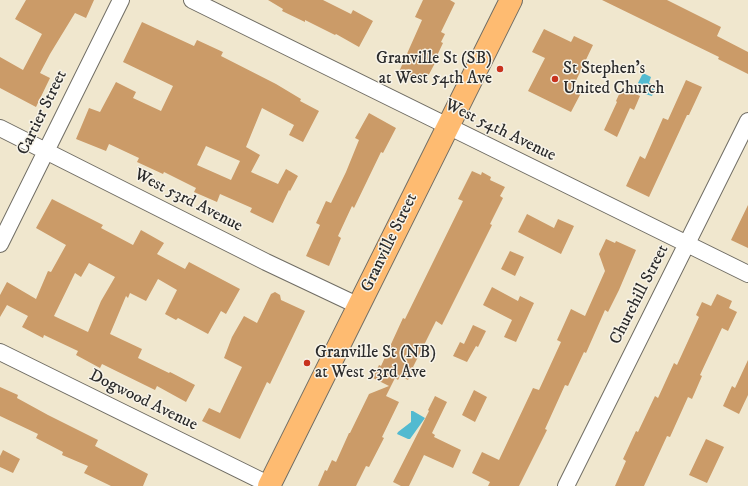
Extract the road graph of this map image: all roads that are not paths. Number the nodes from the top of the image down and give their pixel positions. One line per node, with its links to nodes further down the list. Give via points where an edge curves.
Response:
1 (121, 0): 7 (street, Cartier Street)
2 (192, 0): 5 (street, West 54th Avenue)
3 (511, 0): 5 (highway, Granville Street)
4 (748, 121): 9 (street, Churchill Street)
5 (448, 127): 9 (street, West 54th Avenue); 11 (highway, Granville Street)
6 (0, 128): 7 (street, West 53rd Avenue)
7 (46, 151): 8 (street, Cartier Street); 11 (street, West 53rd Avenue)
8 (0, 244)
9 (687, 244): 10 (street, West 54th Avenue); 14 (street, Churchill Street)
10 (748, 274)
11 (359, 306): 13 (highway, Granville Street)
12 (0, 352): 13 (street, Dogwood Avenue)
13 (269, 485)
14 (566, 486)

